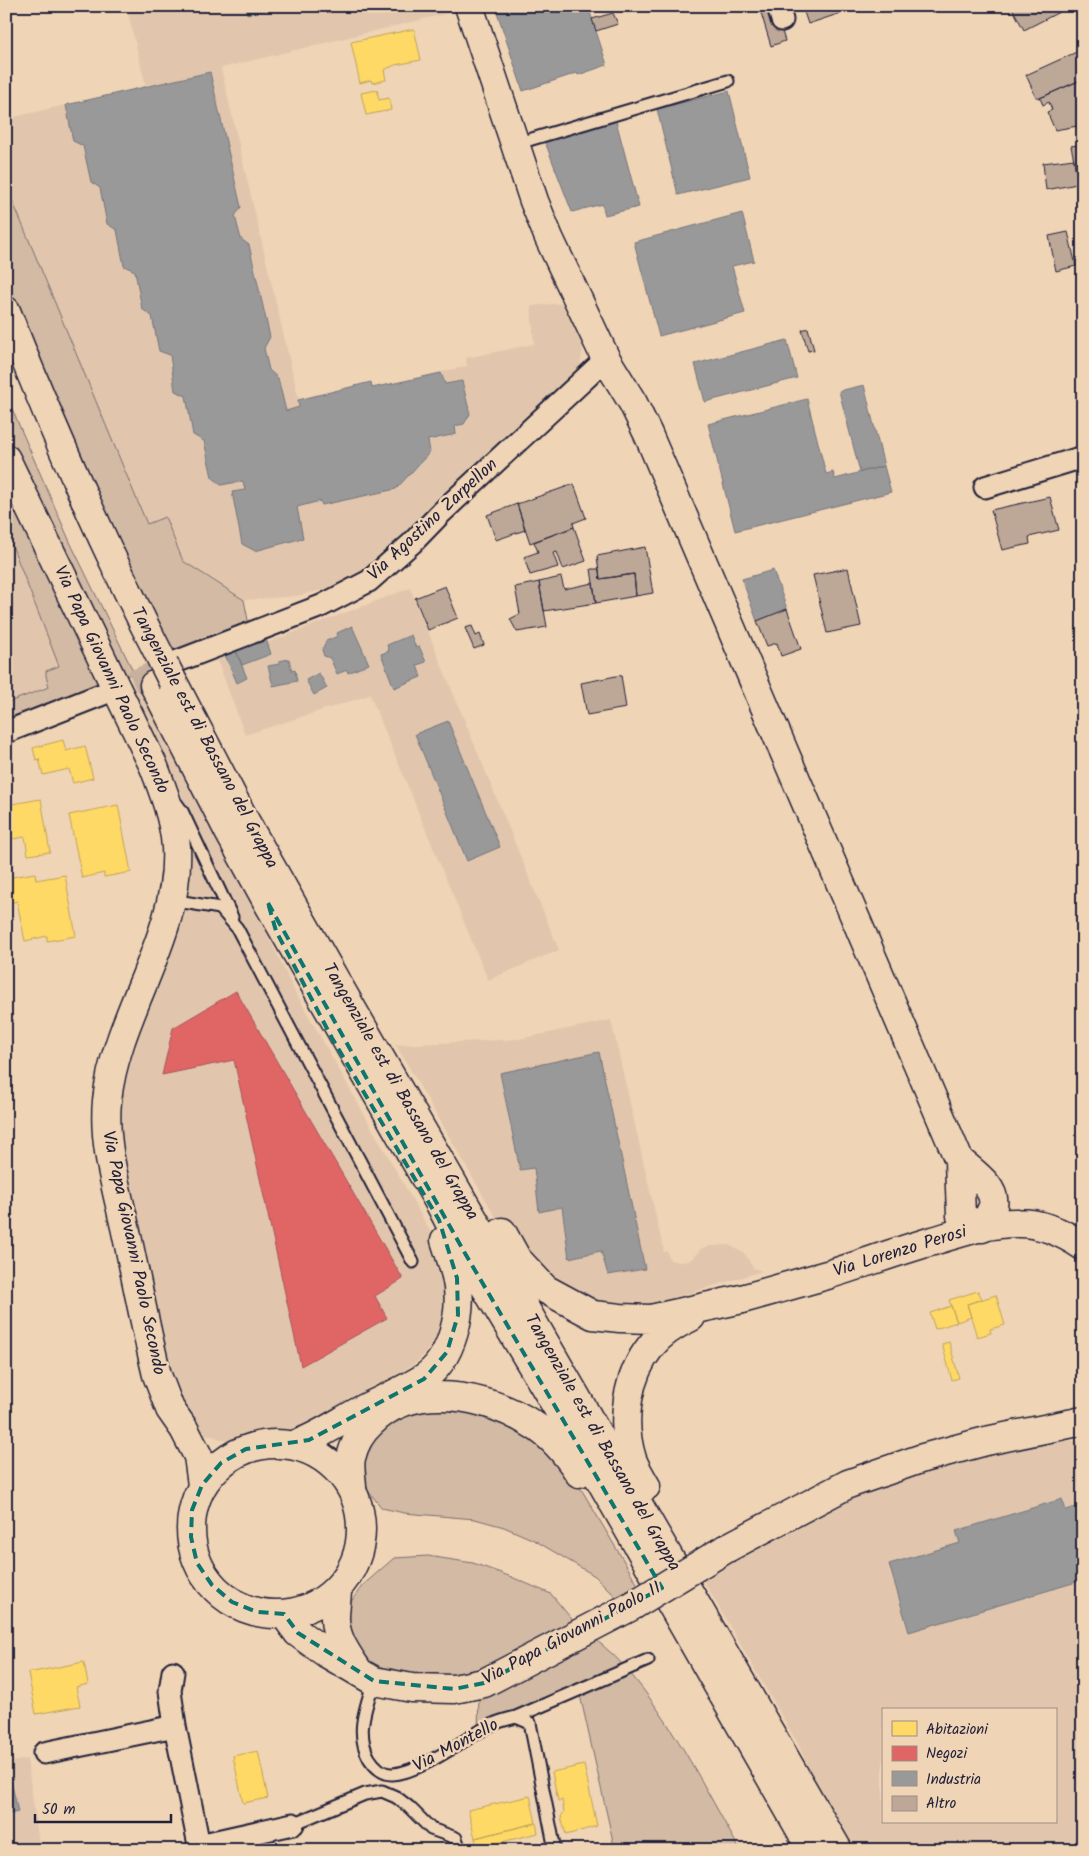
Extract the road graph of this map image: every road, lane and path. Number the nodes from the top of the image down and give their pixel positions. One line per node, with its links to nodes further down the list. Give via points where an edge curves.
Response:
1 (469, 6): 3 (main road)
2 (728, 81): 3 (lane)
3 (515, 144): 6 (main road, via 549,238)
4 (6, 311): 10 (main road, Tangenziale est di Bassano del Grappa, via 90,513)
5 (6, 352): 10 (main road, Tangenziale est di Bassano del Grappa, via 34,426)
6 (606, 359): 10 (street, Via Agostino Zarpellon, via 369,582 321,606); 18 (main road, Via Lorenzo Perosi, via 648,434 959,1160 961,1216)
7 (1083, 457): 9 (street)
8 (6, 459): 13 (main road, Via Papa Giovanni Paolo Secondo)
9 (985, 487)
10 (163, 672): 15 (main road, Tangenziale est di Bassano del Grappa, via 229,832); 17 (main road, Tangenziale est di Bassano del Grappa)
11 (103, 694): 12 (street)
12 (6, 732)
13 (162, 785): 14 (main road, Via Papa Giovanni Paolo Secondo, via 176,846); 16 (lane, via 182,811)
14 (172, 900): 16 (lane, via 220,908); 23 (main road, Via Papa Giovanni Paolo Secondo, via 116,1053 109,1082 106,1118 111,1159 156,1369 170,1409)
15 (268, 904): 24 (main road, via 276,931 332,1038 439,1220 457,1278 458,1315 447,1352 438,1365 424,1378); 37 (main road, Tangenziale est di Bassano del Grappa, via 466,1255 594,1469)
16 (237, 928): 20 (lane)
17 (330, 971): 21 (main road, via 354,991 382,1025 517,1259 545,1289 593,1315 620,1318 651,1319); 39 (main road, Tangenziale est di Bassano del Grappa)
18 (982, 1228): 19 (main road, via 1021,1222 1060,1233); 21 (main road, Via Lorenzo Perosi)
19 (1083, 1246)
20 (413, 1262)
21 (742, 1299): 39 (main road, via 676,1324 652,1345 630,1388 627,1429 632,1458 802,1756)
22 (1081, 1420): 29 (main road, Via Papa Giovanni Paolo II, bridge, via 923,1458 848,1484 727,1548)
23 (184, 1429): 25 (main road, Via Papa Giovanni Paolo Secondo, via 211,1444); 26 (main road, Via Papa Giovanni Paolo Secondo, via 198,1456)
24 (294, 1445): 25 (main road, Via Papa Giovanni Paolo Secondo, via 269,1443); 27 (main road, Via Papa Giovanni Paolo Secondo, via 328,1460)
25 (246, 1449): 26 (main road, Via Papa Giovanni Paolo Secondo, via 221,1463)
26 (202, 1485): 30 (main road, Via Papa Giovanni Paolo Secondo, via 192,1510 191,1537 197,1563 212,1585 232,1602 257,1612)
27 (352, 1488): 28 (main road, Via Papa Giovanni Paolo Secondo, via 361,1515 360,1548 355,1564); 29 (main road, via 351,1458 356,1444 365,1429 390,1407 407,1401 442,1397 492,1404 534,1424 565,1454 578,1471)
28 (337, 1589): 30 (main road, Via Papa Giovanni Paolo Secondo, via 321,1602); 33 (main road, via 334,1618 337,1633 342,1645)
29 (645, 1600): 33 (main road, Via Papa Giovanni Paolo II, via 484,1683 454,1689 412,1688); 37 (main road, via 753,1774)
30 (284, 1614): 33 (main road, Via Papa Giovanni Paolo II, via 298,1633)
31 (648, 1660): 34 (lane)
32 (173, 1672): 35 (street, via 170,1691)
33 (367, 1677): 34 (lane, Via Montello, via 362,1721 366,1751 374,1767 390,1775 410,1771 492,1724)
34 (516, 1717): 42 (lane, Via Montello, via 530,1723)
35 (175, 1726): 36 (street); 40 (street)
36 (44, 1753)
37 (794, 1819): 39 (main road, Tangenziale est di Bassano del Grappa)
38 (293, 1824): 40 (street); 41 (lane, via 364,1794 382,1792 409,1806 432,1829 456,1838)
39 (826, 1844)
40 (199, 1847)
41 (460, 1850)
42 (555, 1850)

